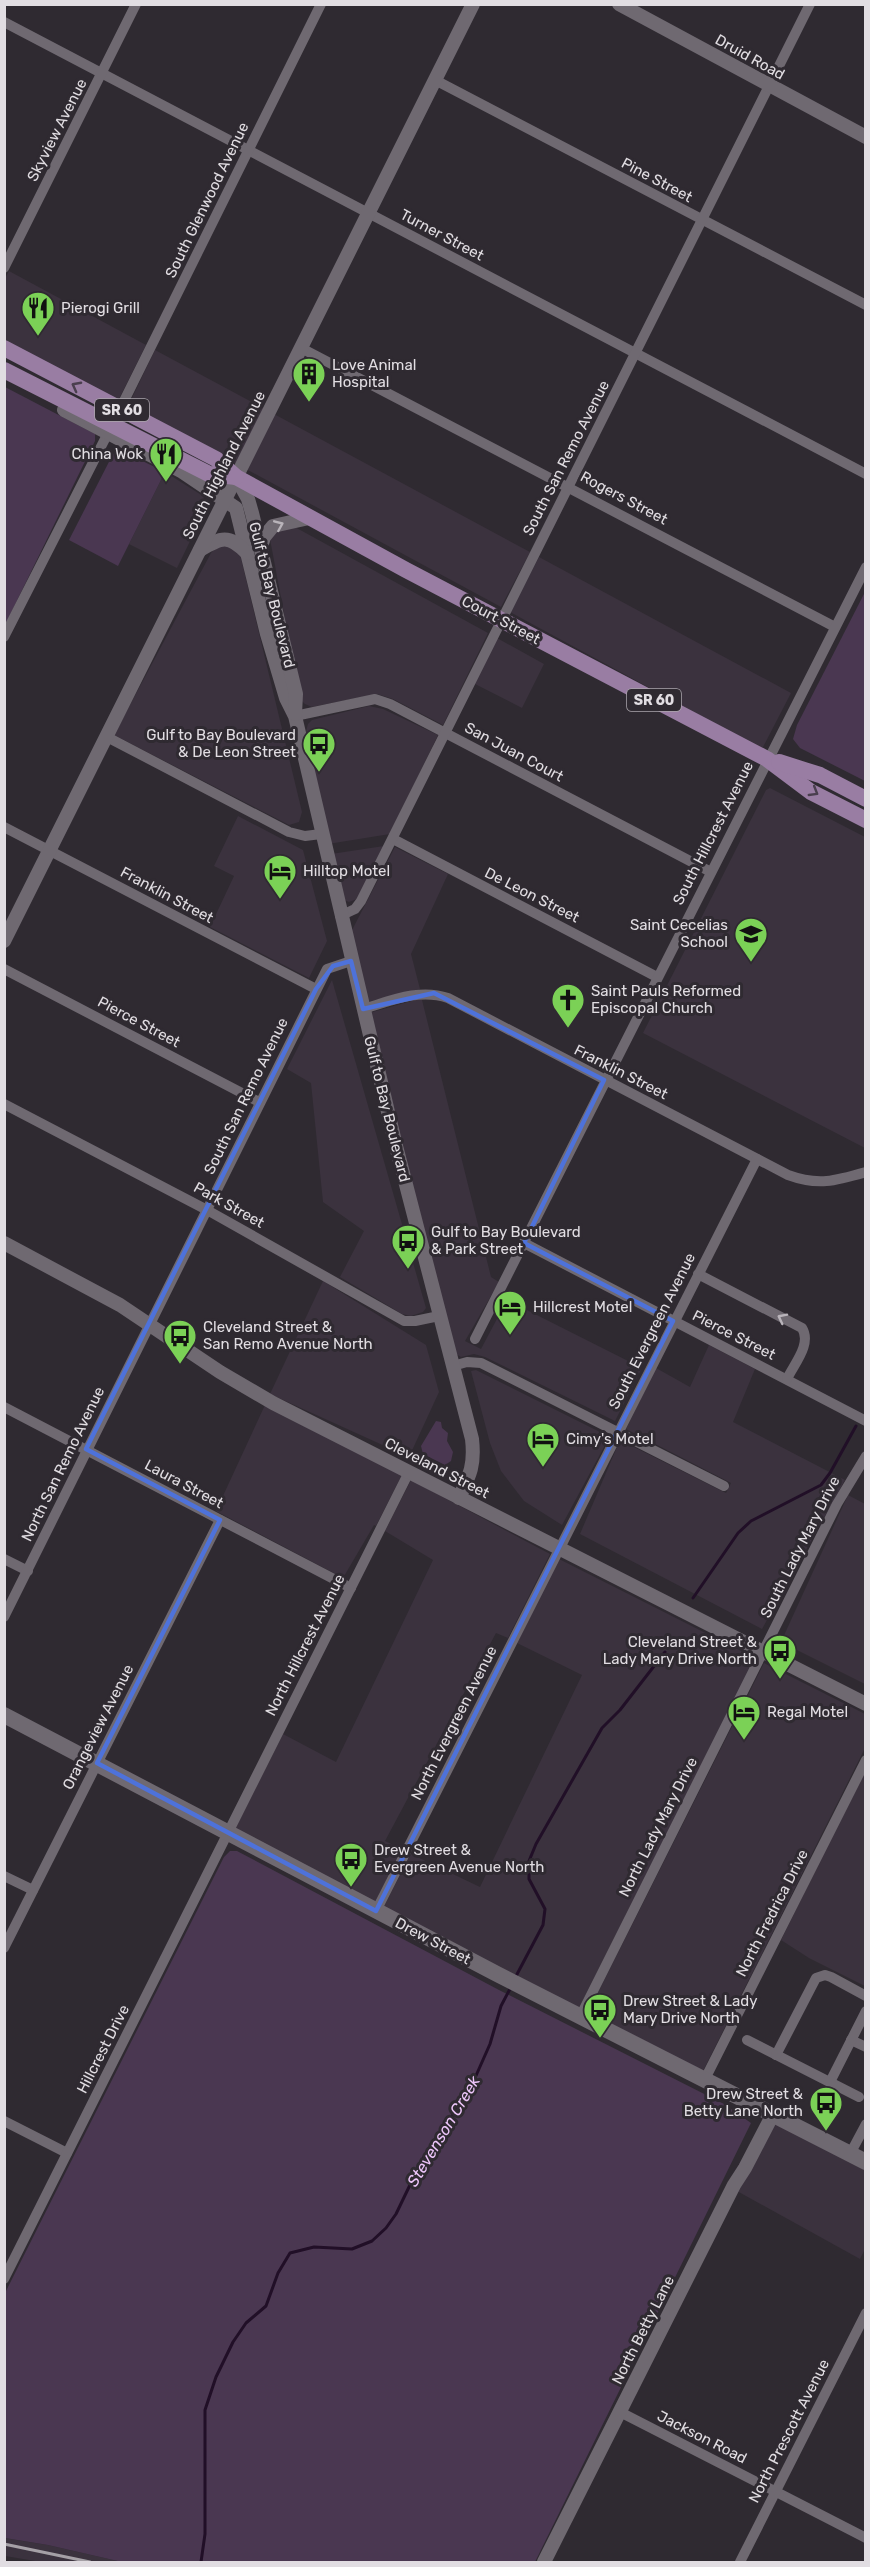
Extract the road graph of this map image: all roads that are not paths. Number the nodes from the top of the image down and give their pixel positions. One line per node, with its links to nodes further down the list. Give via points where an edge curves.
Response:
1 (136, 4): 7 (street, Skyview Avenue)
2 (321, 4): 11 (street, South Glenwood Avenue)
3 (473, 4): 8 (street, South Highland Avenue)
4 (619, 4): 9 (street, Druid Road)
5 (810, 4): 9 (street, South San Remo Avenue)
6 (4, 22): 7 (street, Turner Street)
7 (102, 73): 11 (street, Turner Street); 14 (street, Skyview Avenue)
8 (435, 80): 12 (street, South Highland Avenue); 13 (street, Pine Street)
9 (769, 87): 10 (street, Druid Road); 13 (street, South San Remo Avenue)
10 (866, 137)
11 (248, 151): 12 (street, Turner Street); 21 (street, South Glenwood Avenue)
12 (368, 214): 17 (street, South Highland Avenue); 18 (street, Turner Street)
13 (702, 220): 15 (street, Pine Street); 18 (street, South San Remo Avenue)
14 (4, 268)
15 (866, 305)
16 (4, 348): 21 (main road, Gulf to Bay Boulevard / SR 60, one-way to 16)
17 (301, 348): 24 (street, South Highland Avenue); 25 (street, Rogers Street)
18 (635, 353): 23 (street, Turner Street); 25 (street, South San Remo Avenue)
19 (4, 370): 24 (main road, SR 60, via 209,474)
20 (4, 376): 22 (street)
21 (120, 409): 24 (main road, Gulf to Bay Boulevard / SR 60, via 216,459)
22 (108, 433): 26 (street, via 181,471); 34 (street)
23 (866, 474)
24 (236, 477): 26 (street, South Highland Avenue); 27 (main road, Court Street / SR 60); 28 (street, Gulf to Bay Boulevard, via 248,499)
25 (570, 486): 32 (street, South San Remo Avenue); 33 (street, Rogers Street)
26 (225, 500): 29 (street, South Highland Avenue); 30 (street, Gulf to Bay Boulevard, via 236,508)
27 (309, 518): 28 (street, one-way to 27, via 273,526); 32 (main road, Court Street / SR 60)
28 (261, 547): 35 (street, Gulf to Bay Boulevard, via 296,694)
29 (200, 550): 30 (street, via 227,539); 37 (street, South Highland Avenue)
30 (247, 553): 35 (street, Gulf to Bay Boulevard, via 286,698)
31 (866, 567): 33 (street, South Hillcrest Avenue)
32 (500, 620): 36 (street, South San Remo Avenue); 38 (main road, Court Street / SR 60)
33 (835, 627): 38 (street, South Hillcrest Avenue)
34 (4, 637)
35 (295, 716): 36 (street, San Juan Court, via 375,699); 42 (street, Gulf to Bay Boulevard)
36 (445, 732): 43 (street, South San Remo Avenue); 45 (street, San Juan Court)
37 (106, 737): 42 (street, via 289,832); 44 (street, South Highland Avenue)
38 (767, 759): 39 (main road, Court Street / SR 60, via 820,776); 40 (main road, Court Street / SR 60, one-way to 40, via 812,792); 45 (street, South Hillcrest Avenue)
39 (866, 800)
40 (866, 820)
41 (4, 827): 44 (street, Franklin Street)
42 (321, 834): 46 (street, Gulf to Bay Boulevard)
43 (393, 839): 46 (street, South San Remo Avenue, via 361,901); 50 (street, De Leon Street)
44 (50, 850): 47 (street, South Highland Avenue); 51 (street, Franklin Street)
45 (711, 872): 50 (street, South Hillcrest Avenue)
46 (340, 916): 48 (street, Gulf to Bay Boulevard)
47 (4, 941)
48 (351, 961): 51 (street, South San Remo Avenue, via 327,969); 52 (street, Gulf to Bay Boulevard)
49 (4, 969): 54 (street, Pierce Street)
50 (657, 977): 53 (street, South Hillcrest Avenue)
51 (316, 989): 54 (street, South San Remo Avenue)
52 (363, 1009): 53 (street, Franklin Street, via 434,993); 62 (street, Gulf to Bay Boulevard)
53 (604, 1080): 56 (street, Franklin Street); 59 (street, South Hillcrest Avenue)
54 (260, 1102): 58 (street, South San Remo Avenue)
55 (4, 1104): 58 (street, Park Street)
56 (757, 1159): 57 (street, Franklin Street, via 812,1182 834,1181); 61 (street, South Evergreen Avenue)
57 (866, 1172)
58 (207, 1210): 62 (street, Park Street, via 404,1321); 64 (street, South San Remo Avenue)
59 (524, 1243): 63 (street, Pierce Street); 65 (street, South Hillcrest Avenue)
60 (4, 1244): 64 (street, Cleveland Street)
61 (698, 1274): 63 (street, South Evergreen Avenue); 67 (street, one-way to 61, via 806,1343 801,1328)
62 (439, 1316): 66 (street, Gulf to Bay Boulevard)
63 (673, 1321): 67 (street, Pierce Street); 70 (street, South Evergreen Avenue)
64 (150, 1325): 71 (street, North San Remo Avenue); 73 (street, Cleveland Street, via 220,1372)
65 (475, 1339)
66 (453, 1366): 70 (street, via 481,1363); 75 (street, Gulf to Bay Boulevard, via 474,1458)
67 (787, 1379): 69 (street, Pierce Street)
68 (4, 1407): 71 (street, Laura Street)
69 (866, 1421)
70 (618, 1432): 74 (street); 77 (street, South Evergreen Avenue)
71 (86, 1449): 76 (street, Laura Street); 79 (street, North San Remo Avenue)
72 (866, 1456): 82 (street, South Lady Mary Drive, via 837,1504)
73 (409, 1472): 75 (street, Cleveland Street); 80 (street, North Hillcrest Avenue)
74 (724, 1486)
75 (459, 1498): 77 (street, Cleveland Street)
76 (220, 1520): 80 (street, Laura Street); 86 (street, Orangeview Avenue)
77 (559, 1549): 82 (street, Cleveland Street); 90 (street, North Evergreen Avenue)
78 (4, 1559): 79 (street)
79 (28, 1571): 81 (street, North San Remo Avenue)
80 (351, 1588): 87 (street, North Hillcrest Avenue)
81 (4, 1617)
82 (763, 1652): 83 (street, Cleveland Street); 94 (street, North Lady Mary Drive)
83 (866, 1704)
84 (4, 1715): 86 (main road, Drew Street)
85 (866, 1760): 99 (street, North Fredrica Drive)
86 (97, 1763): 87 (main road, Drew Street); 89 (street, Orangeview Avenue)
87 (228, 1832): 90 (main road, Drew Street); 105 (street, Hillcrest Drive)
88 (4, 1876): 89 (street)
89 (33, 1890): 91 (street, Orangeview Avenue)
90 (376, 1911): 94 (main road, Drew Street)
91 (4, 1948)
92 (866, 1996): 98 (street, via 831,1977 816,1978)
93 (866, 2011): 96 (street)
94 (581, 2015): 99 (main road, Drew Street)
95 (747, 2040): 98 (street)
96 (851, 2040): 97 (street); 100 (street)
97 (866, 2047)
98 (776, 2055): 100 (street)
99 (705, 2079): 102 (main road, Drew Street)
100 (830, 2082): 101 (street)
101 (860, 2097)
102 (772, 2114): 106 (main road, Drew Street); 110 (street, North Betty Lane)
103 (4, 2121): 105 (street)
104 (866, 2124): 106 (street)
105 (68, 2152): 108 (street, Hillcrest Drive)
106 (850, 2154): 107 (main road, Drew Street)
107 (866, 2162)
108 (4, 2279)
109 (866, 2313): 111 (street, North Prescott Avenue)
110 (620, 2412): 111 (street, Jackson Road); 113 (street, North Betty Lane)
111 (776, 2492): 112 (street, Jackson Road); 114 (street, North Prescott Avenue)
112 (866, 2538)
113 (544, 2562)
114 (740, 2562)

